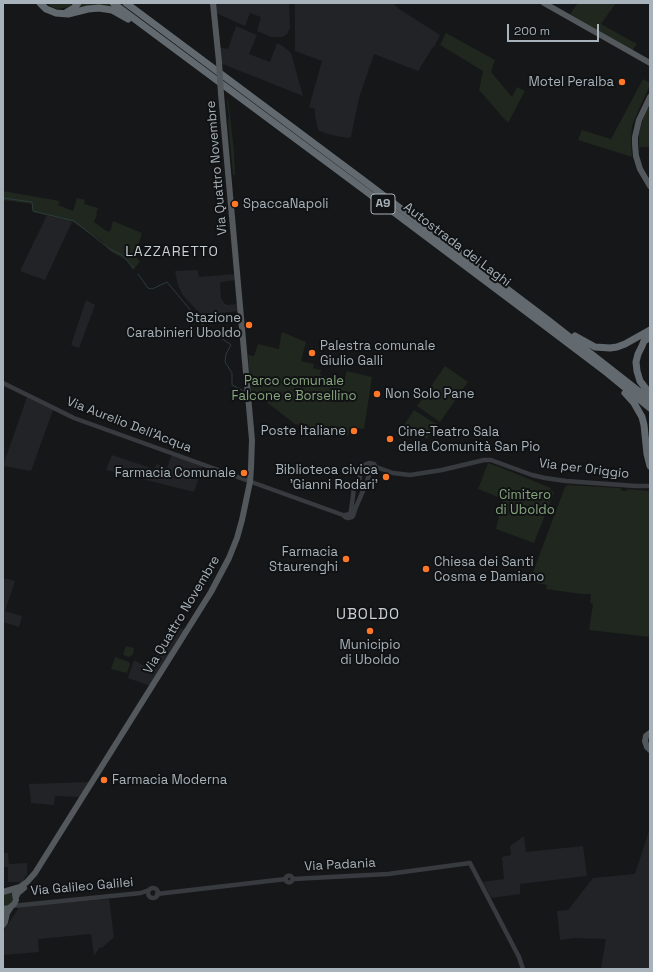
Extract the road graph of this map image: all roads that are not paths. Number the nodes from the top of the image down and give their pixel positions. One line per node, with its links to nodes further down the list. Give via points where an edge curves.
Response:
1 (40, 3): 7 (highway, via 51,12)
2 (78, 3): 7 (highway, via 74,8)
3 (114, 3): 8 (highway, Autostrada dei Laghi / A9)
4 (213, 3): 28 (main road, Via Quattro Novembre, bridge, via 252,440)
5 (544, 3): 9 (main road)
6 (128, 5): 15 (highway, Autostrada dei Laghi / A9)
7 (60, 14): 8 (highway, via 93,8 112,10)
8 (162, 40): 18 (highway, Autostrada dei Laghi / A9)
9 (644, 60): 10 (main road); 11 (main road)
10 (650, 63)
11 (650, 68)
12 (650, 96): 13 (main road)
13 (648, 102): 14 (main road, via 639,120 635,144 640,168)
14 (650, 186)
15 (548, 320): 16 (highway, via 595,347 604,348 625,344); 21 (highway, Autostrada dei Laghi / A9)
16 (650, 330)
17 (650, 336): 20 (highway, via 644,341 636,362 640,381)
18 (606, 372): 22 (highway, Autostrada dei Laghi / A9); 25 (highway, via 630,397 638,410 644,425)
19 (3, 383): 28 (street, Via Aurelio Dell'Acqua, via 74,418)
20 (650, 394)
21 (650, 400)
22 (650, 408)
23 (650, 451): 25 (highway)
24 (369, 464): 26 (street, Via per Origgio); 27 (street); 29 (street, via 362,467)
25 (650, 465)
26 (376, 467): 27 (street); 30 (street, Via per Origgio, via 410,475 491,460 545,478)
27 (370, 472): 32 (street)
28 (250, 482): 34 (street, Via Aurelio Dell'Acqua); 38 (main road, Via Quattro Novembre, via 237,538 219,579)
29 (356, 484): 31 (street); 32 (street, via 362,485)
30 (650, 486)
31 (354, 490): 32 (street, via 360,493); 33 (street)
32 (363, 490): 35 (street)
33 (351, 511): 34 (street, via 350,514); 35 (street)
34 (343, 515): 35 (street, Via Aurelio Dell'Acqua)
35 (352, 517)
36 (650, 732): 37 (main road, via 645,741)
37 (650, 750)
38 (35, 873): 39 (main road, Via Quattro Novembre, via 24,885); 42 (main road, Via Quattro Novembre, via 29,884)
39 (6, 891): 42 (main road, via 14,893)
40 (157, 892): 41 (street, via 153,888); 41 (street, via 153,898); 49 (street, Via Padania, via 286,880 289,875 293,879 388,874 470,863 474,864 477,876)
41 (148, 893): 43 (street, Via Galileo Galilei)
42 (16, 897): 43 (street, Via Galileo Galilei, via 18,902); 44 (main road, Via Quattro Novembre)
43 (25, 904): 44 (street, Via Galileo Galilei)
44 (12, 906): 45 (main road); 48 (main road)
45 (3, 909)
46 (3, 914): 47 (main road)
47 (3, 919)
48 (3, 925)
49 (523, 969)

